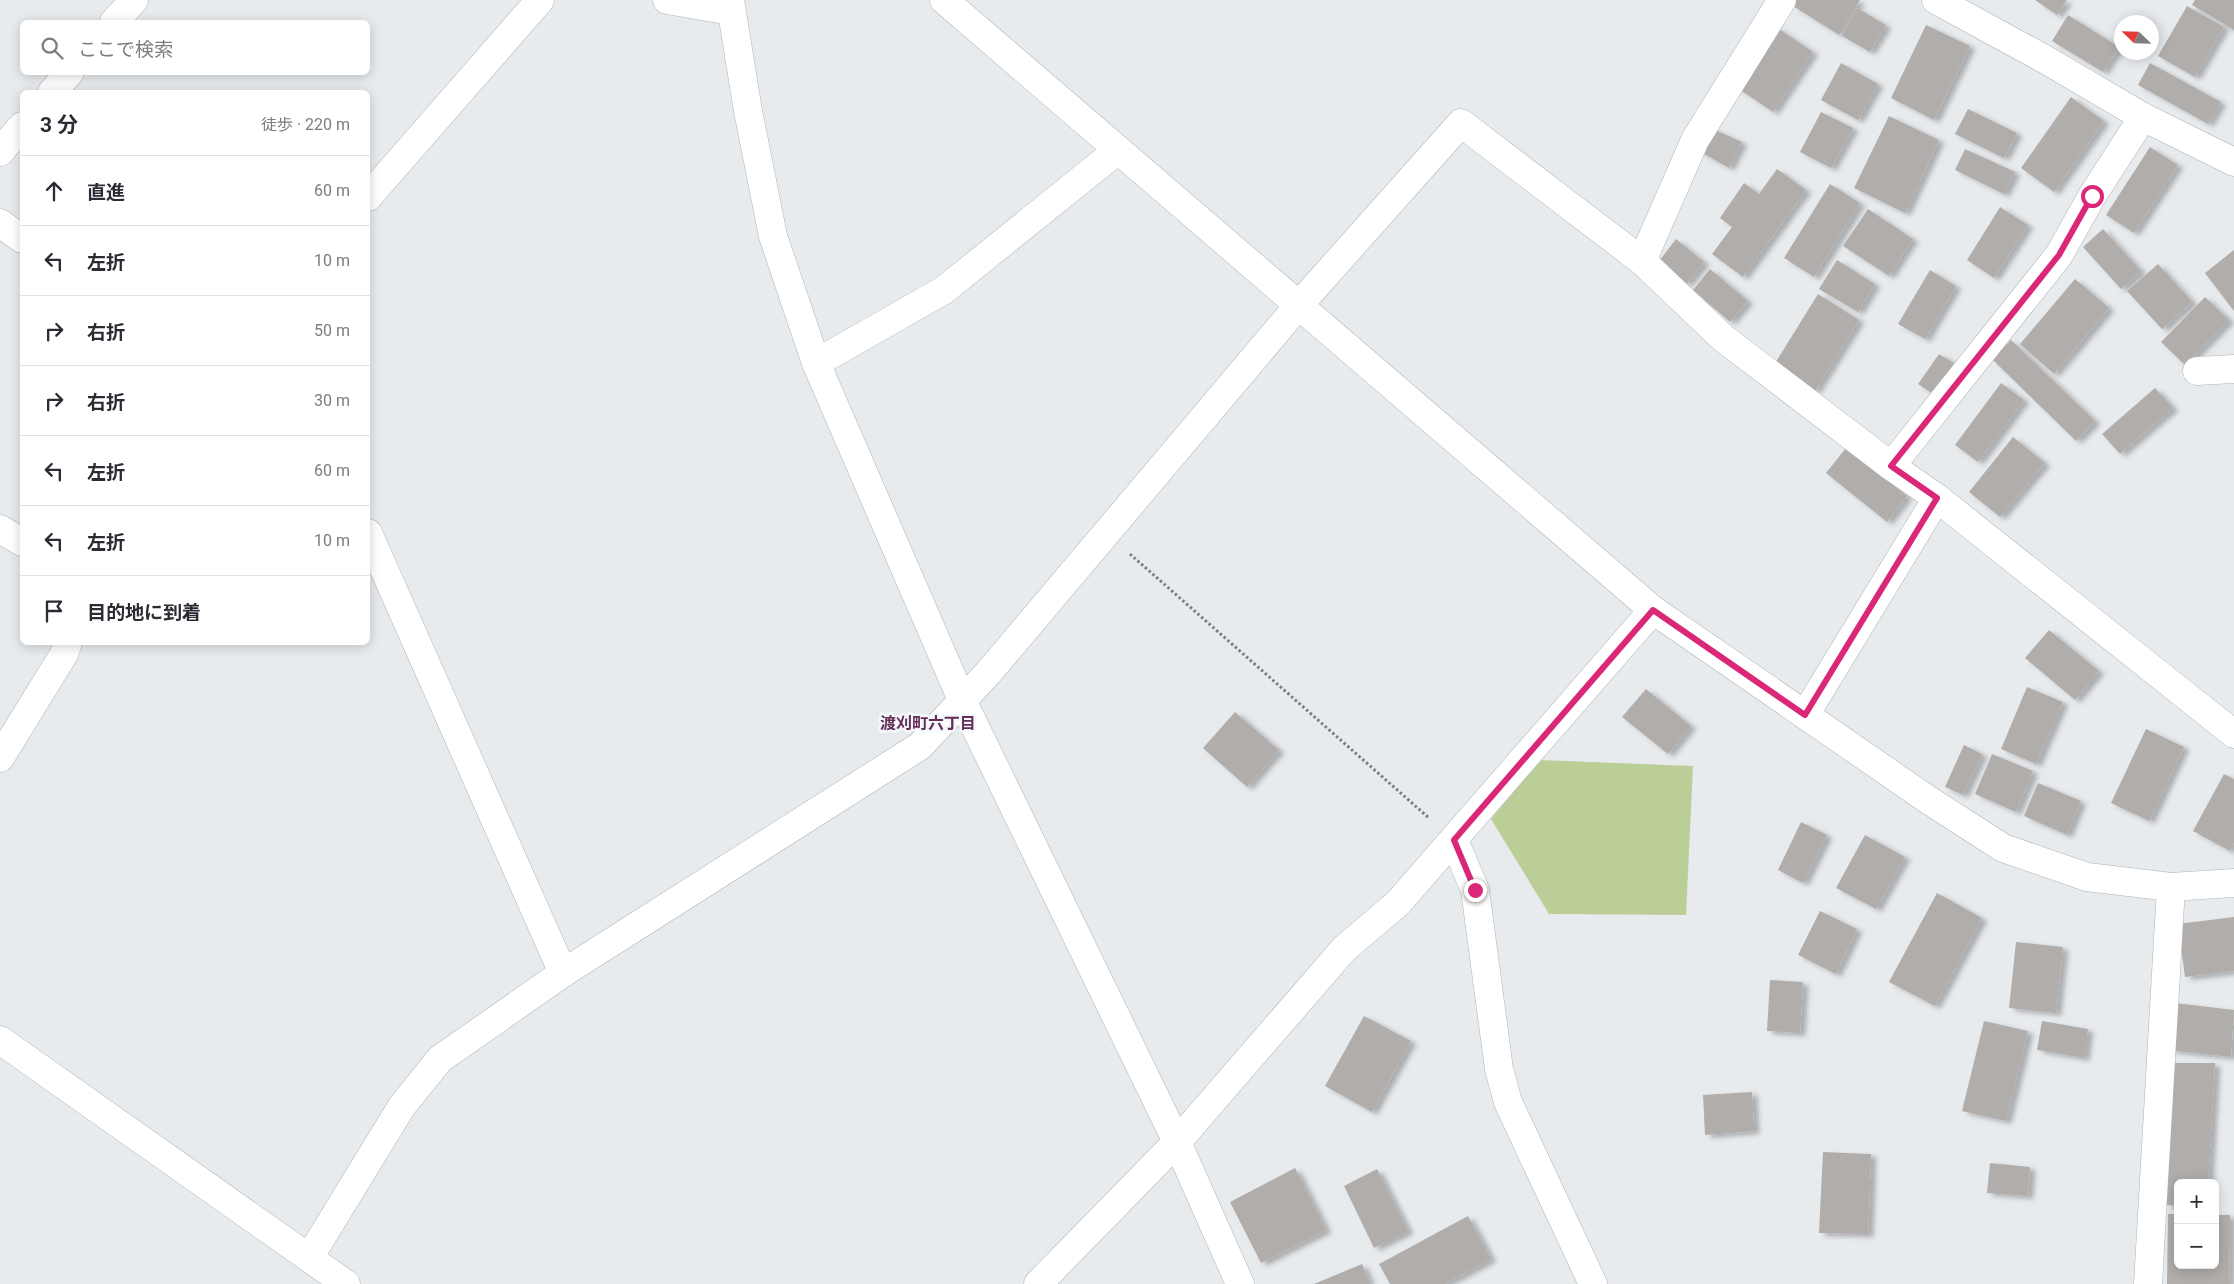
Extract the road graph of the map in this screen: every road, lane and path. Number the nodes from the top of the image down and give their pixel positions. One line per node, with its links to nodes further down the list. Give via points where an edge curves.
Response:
1 (134, 0): 8 (street)
2 (540, 0): 16 (street)
3 (667, 0): 7 (street)
4 (944, 0): 13 (street)
5 (1782, 0): 19 (street, via 1695,140)
6 (1936, 0): 11 (street)
7 (730, 5): 21 (street, via 773,236)
8 (116, 20)
9 (67, 75): 10 (street)
10 (54, 90)
11 (2143, 117): 15 (street); 24 (street, via 2059,255)
12 (20, 128): 14 (street)
13 (1118, 150): 20 (street); 21 (street, via 944,290)
14 (0, 152)
15 (2234, 162)
16 (370, 195)
17 (0, 222): 18 (street)
18 (20, 237)
19 (1642, 261): 20 (street, via 1461,123); 24 (street, via 1723,338)
20 (1298, 306): 27 (street); 30 (street)
21 (816, 362): 32 (street)
22 (2234, 369): 23 (street)
23 (2197, 371)
24 (1891, 466): 25 (street)
25 (1937, 498): 33 (street); 34 (street)
26 (0, 529): 29 (street)
27 (1106, 533): 32 (street); 36 (path)
28 (370, 538): 39 (street)
29 (20, 541)
30 (1653, 610): 33 (street); 36 (street)
31 (67, 645): 35 (street)
32 (962, 700): 39 (street, via 920,746); 41 (street)
33 (1805, 715): 38 (street, via 2002,848 2088,877)
34 (2234, 734)
35 (0, 758)
36 (1454, 840): 41 (street, via 1398,903 1344,949); 46 (street, via 1475,890 1499,1069 1508,1102)
37 (2234, 883): 38 (street)
38 (2171, 887): 47 (street)
39 (563, 973): 42 (street, via 440,1059 402,1106)
40 (0, 1040): 42 (street)
41 (1177, 1142): 44 (street); 45 (street)
42 (309, 1258): 43 (street)
43 (346, 1284)
44 (1038, 1284)
45 (1240, 1284)
46 (1593, 1284)
47 (2148, 1284)

